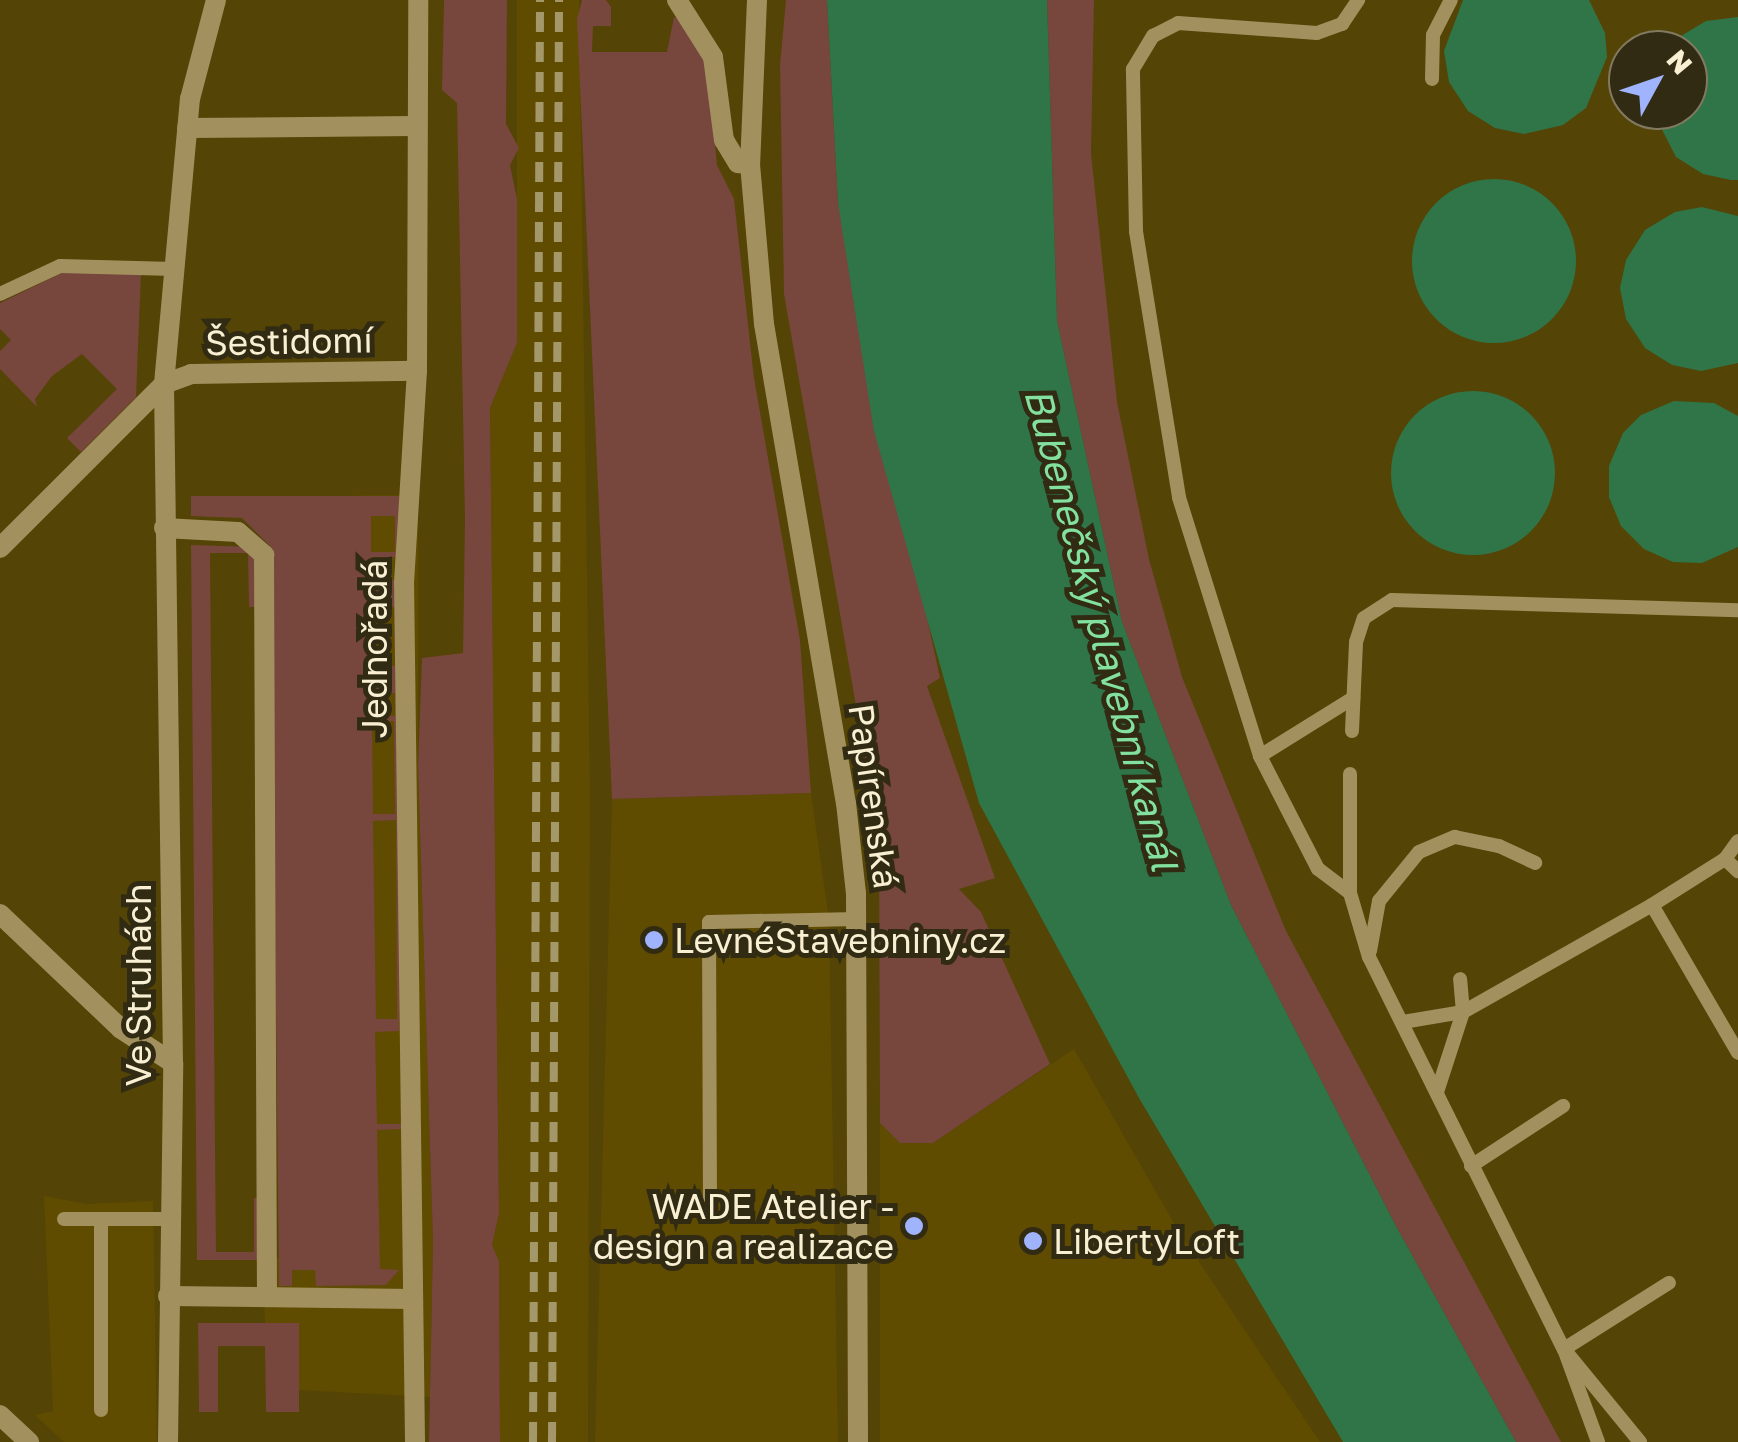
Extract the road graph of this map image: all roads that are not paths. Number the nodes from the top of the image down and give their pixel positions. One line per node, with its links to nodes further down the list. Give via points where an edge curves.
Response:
1 (216, 0): 9 (street, Ve Struhách)
2 (418, 0): 8 (street, Jednořadá)
3 (677, 0): 10 (street, via 713,57 724,140 738,163)
4 (758, 0): 10 (street, Papírenská)
5 (1358, 0): 20 (lane, via 1342,24 1317,33 1178,23 1153,36 1133,69 1136,231 1179,497)
6 (1451, 0): 7 (lane, via 1433,35)
7 (1432, 79)
8 (416, 126): 9 (street); 13 (street, Jednořadá)
9 (187, 128): 11 (street, Ve Struhách)
10 (750, 164): 29 (street, Papírenská, via 764,324 846,803)
11 (174, 269): 12 (lane, via 60,266); 14 (street, Ve Struhách)
12 (0, 294)
13 (417, 371): 14 (street, Šestidomí, via 192,374); 46 (street, Jednořadá, via 404,583)
14 (164, 384): 15 (street, Ve Struhách); 16 (street)
15 (164, 528): 35 (street, Ve Struhách); 45 (street, via 238,532 264,555)
16 (0, 548)
17 (1738, 610): 18 (lane, via 1392,600 1364,618)
18 (1353, 698): 19 (lane); 20 (lane)
19 (1352, 731)
20 (1260, 756): 26 (lane, via 1318,869)
21 (1350, 774): 26 (lane)
22 (1738, 841): 23 (lane)
23 (1725, 859): 25 (lane); 27 (lane)
24 (1535, 863): 30 (lane, via 1499,846 1454,838 1420,852 1378,901)
25 (1738, 871)
26 (1350, 893): 30 (lane)
27 (1652, 905): 32 (lane); 34 (lane)
28 (0, 914): 35 (street, via 121,1029)
29 (857, 919): 39 (lane, via 709,922); 53 (street, Papírenská)
30 (1369, 957): 33 (lane)
31 (1460, 979): 32 (lane)
32 (1462, 1012): 33 (lane); 36 (lane)
33 (1403, 1022): 36 (lane)
34 (1738, 1053)
35 (173, 1064): 41 (street, Ve Struhách)
36 (1437, 1092): 38 (lane)
37 (1564, 1106): 38 (lane)
38 (1471, 1166): 47 (lane)
39 (710, 1210)
40 (64, 1219): 42 (lane)
41 (167, 1219): 42 (lane); 44 (street, Ve Struhách)
42 (101, 1220): 48 (lane)
43 (1669, 1283): 47 (lane)
44 (168, 1296): 45 (street); 51 (street, Ve Struhách)
45 (267, 1298): 46 (street)
46 (413, 1299): 52 (street, Jednořadá)
47 (1564, 1349): 54 (lane); 55 (lane)
48 (101, 1410)
49 (0, 1415): 50 (street)
50 (29, 1442)
51 (168, 1442)
52 (415, 1442)
53 (858, 1442)
54 (1598, 1442)
55 (1640, 1442)

